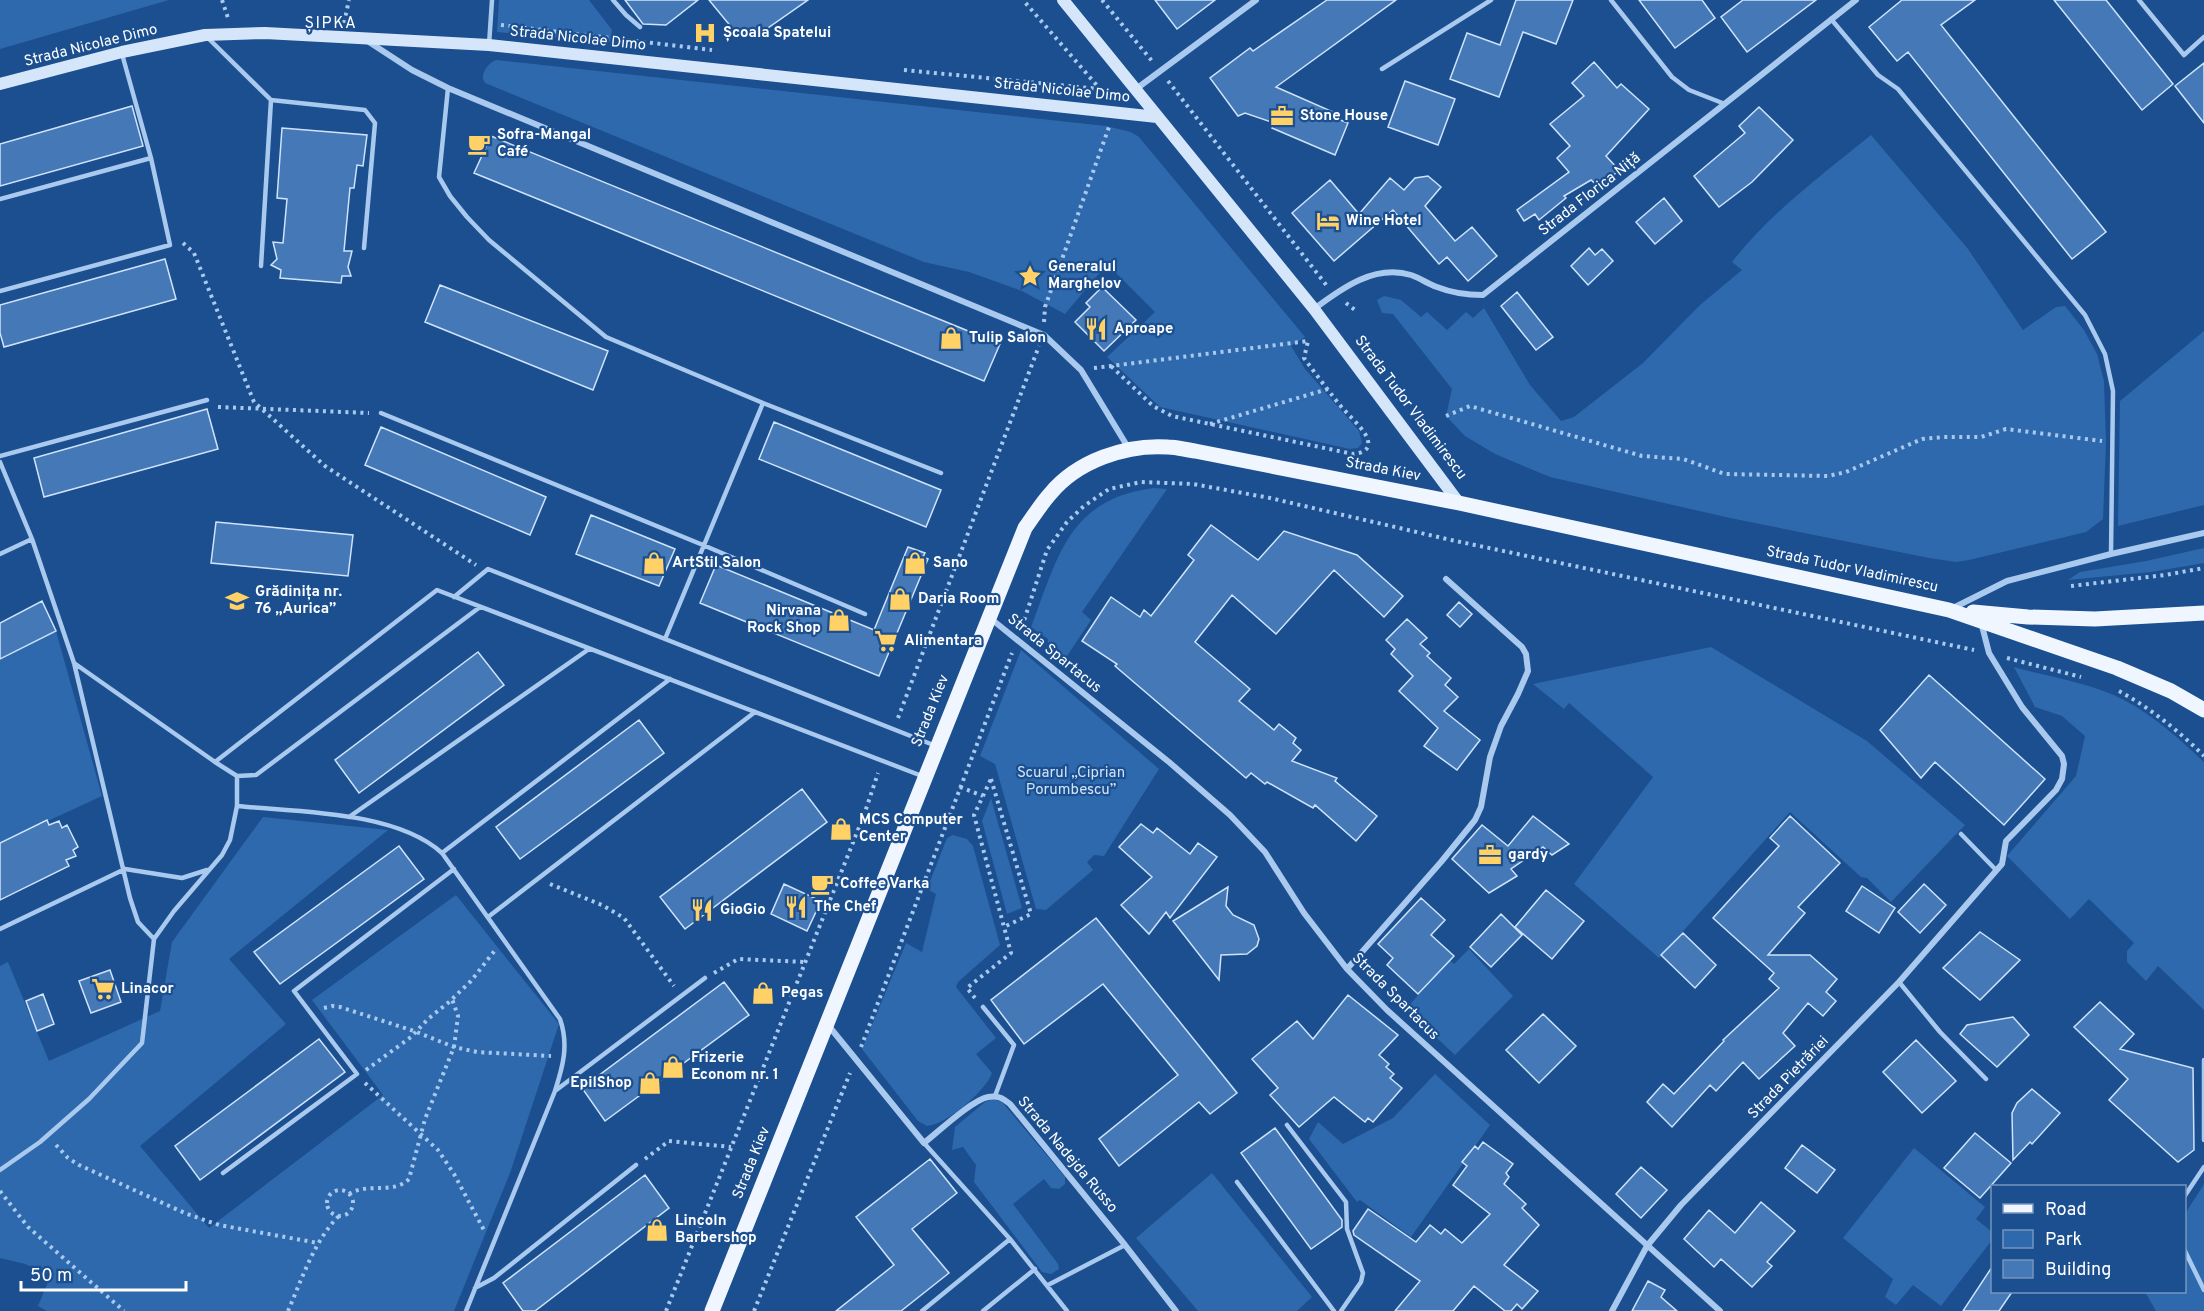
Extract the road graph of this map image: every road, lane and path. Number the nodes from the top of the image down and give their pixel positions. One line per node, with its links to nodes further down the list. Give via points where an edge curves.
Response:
1 (349, 0): 16 (path)
2 (492, 0): 13 (lane)
3 (613, 0): 14 (lane)
4 (1023, 0): 23 (path, via 1100,89)
5 (1064, 0): 27 (main road, Strada Tudor Vladimirescu)
6 (1102, 0): 24 (path)
7 (1256, 0): 24 (street)
8 (1491, 0): 22 (lane)
9 (1611, 0): 29 (lane, via 1672,77 1689,90)
10 (1856, 0): 12 (street, Strada Florica Niță)
11 (2139, 0): 18 (lane, via 2184,55)
12 (1831, 19): 29 (street, Strada Florica Niță); 61 (lane, via 1878,75 1898,88 2085,315 2095,334 2105,354 2113,391)
13 (490, 24): 19 (lane); 20 (path)
14 (640, 27)
15 (205, 35): 16 (main road, Strada Nicolae Dimo); 21 (main road, Strada Nicolae Dimo); 28 (lane)
16 (341, 36): 17 (main road, Strada Nicolae Dimo)
17 (362, 37): 19 (main road, Strada Nicolae Dimo); 26 (street)
18 (2204, 37)
19 (489, 45): 30 (main road, Strada Nicolae Dimo)
20 (721, 51)
21 (122, 52): 25 (main road, Strada Nicolae Dimo); 32 (lane)
22 (1382, 69)
23 (897, 70)
24 (1159, 70): 27 (street); 38 (path)
25 (0, 84)
26 (448, 88): 41 (street); 46 (lane, via 439,177 450,196 482,232 606,337)
27 (1136, 89): 31 (main road, Strada Tudor Vladimirescu)
28 (271, 100): 35 (lane, via 365,110 372,116 375,123); 36 (lane)
29 (1725, 104): 38 (street, Strada Florica Niță, via 1483,295 1437,288 1392,271 1371,275)
30 (1115, 111): 31 (main road, Strada Nicolae Dimo); 41 (path, via 1045,307)
31 (1157, 117): 39 (main road, Strada Tudor Vladimirescu)
32 (151, 158): 33 (lane); 34 (lane)
33 (0, 199)
34 (170, 245): 37 (lane); 47 (path, via 182,242 194,253 249,392)
35 (364, 248)
36 (261, 266)
37 (0, 291)
38 (1334, 294): 39 (street, Strada Florica Niță); 40 (path)
39 (1314, 309): 56 (main road, Strada Tudor Vladimirescu)
40 (1355, 310)
41 (1044, 335): 43 (street); 83 (path)
42 (1111, 366): 43 (path); 44 (path, via 1308,341 1304,358); 50 (path, via 1162,412)
43 (1081, 370): 52 (street)
44 (1328, 389): 50 (path); 50 (path, via 1365,434 1369,442 1366,451 1353,454)
45 (207, 400): 47 (path, via 220,407); 53 (lane)
46 (763, 404): 55 (lane); 59 (lane)
47 (260, 408): 48 (path); 63 (path, via 325,466 472,563)
48 (381, 413): 59 (lane)
49 (1446, 416): 51 (path, via 1470,406 1642,456 1683,459 1725,474 1828,476 1922,440 1981,437 2006,429)
50 (1209, 424)
51 (2106, 442)
52 (1130, 449): 56 (main road, Strada Kiev, via 1167,447 1196,451); 71 (main road, Strada Kiev, via 1090,463 1049,494 1025,528)
53 (0, 456)
54 (0, 462): 58 (lane)
55 (941, 473)
56 (1459, 503): 68 (main road, Strada Tudor Vladimirescu)
57 (2204, 533): 61 (street)
58 (32, 539): 60 (lane); 77 (lane)
59 (703, 545): 70 (lane); 74 (lane)
60 (0, 554)
61 (2111, 554): 68 (street, via 2007,581)
62 (2204, 568): 65 (path)
63 (488, 569): 66 (lane); 74 (lane)
64 (1446, 579): 107 (street, via 1522,647 1528,671 1497,736 1481,807 1474,820)
65 (2071, 586)
66 (454, 597): 67 (lane); 87 (lane, via 436,590)
67 (480, 607): 75 (lane); 88 (lane, via 256,775)
68 (1949, 610): 69 (main road, Strada Tudor Vladimirescu, via 2095,619); 72 (main road, Strada Tudor Vladimirescu)
69 (2204, 613)
70 (865, 614)
71 (989, 616): 73 (street, Strada Spartacus); 84 (main road, Strada Kiev)
72 (1980, 620): 76 (street); 81 (main road, Strada Tudor Vladimirescu, via 2117,668)
73 (1018, 638): 76 (path, via 1047,550 1067,522 1109,489 1141,482 1193,484 1270,498); 90 (path); 107 (street, Strada Spartacus, via 1230,815 1265,852 1304,913)
74 (665, 639): 83 (lane)
75 (590, 649): 79 (lane); 93 (lane)
76 (1989, 653): 78 (path); 99 (street, via 2064,764 2056,790 2006,841 2002,864)
77 (74, 663): 87 (lane); 96 (lane)
78 (2084, 678)
79 (670, 679): 82 (lane); 95 (lane)
80 (2115, 689): 85 (path, via 2168,724)
81 (2204, 710)
82 (755, 712): 86 (lane); 100 (lane)
83 (894, 729): 84 (lane)
84 (936, 746): 89 (main road, Strada Kiev)
85 (2204, 756)
86 (882, 760): 89 (lane); 106 (path)
87 (215, 762): 88 (lane)
88 (237, 776): 92 (lane)
89 (924, 777): 114 (main road, Strada Kiev)
90 (960, 787): 91 (path); 118 (path)
91 (983, 796): 102 (path, via 974,815); 102 (path, via 992,779 1031,914)
92 (237, 806): 93 (lane); 98 (lane, via 230,840)
93 (349, 817): 95 (lane, via 410,831)
94 (1961, 834): 99 (lane)
95 (442, 853): 97 (lane)
96 (125, 869): 98 (lane, via 182,878); 103 (lane); 105 (lane, via 138,922)
97 (454, 869): 101 (lane); 113 (lane, via 294,991)
98 (208, 870): 105 (lane)
99 (1996, 870): 109 (street, Strada Pietrăriei)
100 (537, 879): 101 (lane); 110 (path, via 572,891 624,918)
101 (488, 917): 104 (lane)
102 (1004, 927): 112 (path, via 1011,953 967,988)
103 (0, 928)
104 (503, 938): 111 (path, via 471,981); 117 (lane, via 560,1019 566,1035)
105 (154, 939): 126 (lane, via 142,1043)
106 (805, 962): 108 (path, via 738,959); 129 (path)
107 (1347, 969): 143 (street, Strada Spartacus)
108 (705, 978): 110 (lane)
109 (1899, 982): 121 (lane); 143 (street, Strada Pietrăriei, via 1681,1205)
110 (682, 996): 122 (lane)
111 (452, 999): 115 (path); 116 (path, via 459,1016)
112 (983, 1008): 123 (lane, via 1014,1045)
113 (311, 1014): 115 (path, via 332,1006); 120 (lane)
114 (827, 1024): 118 (street); 153 (main road, Strada Kiev)
115 (417, 1032): 116 (path); 120 (path)
116 (454, 1047): 117 (path, via 503,1055); 125 (path)
117 (564, 1057): 122 (lane)
118 (856, 1060): 128 (street); 154 (path)
119 (2204, 1060): 127 (lane)
120 (357, 1074): 125 (path); 133 (lane)
121 (1986, 1079)
122 (555, 1091): 142 (lane)
123 (995, 1096): 128 (street, Strada Nadejda Russo, via 975,1103); 141 (street, Strada Nadejda Russo, via 1010,1104)
124 (1287, 1125): 160 (lane, via 1346,1202 1347,1229 1363,1273)
125 (421, 1134): 136 (path, via 409,1179 403,1185 362,1188); 142 (path, via 454,1174)
126 (47, 1136): 132 (lane); 140 (path, via 79,1165 187,1214 245,1231)
127 (2204, 1140)
128 (924, 1143): 139 (lane)
129 (732, 1147): 130 (path, via 669,1141); 152 (path)
130 (636, 1165): 147 (lane, via 494,1278)
131 (2204, 1167): 137 (lane)
132 (0, 1170)
133 (223, 1173)
134 (1237, 1182): 159 (lane)
135 (0, 1191): 149 (path, via 28,1227)
136 (349, 1194): 138 (path, via 352,1209); 138 (path, via 339,1190 327,1201 329,1211)
137 (2186, 1194)
138 (339, 1216): 140 (path)
139 (1010, 1239): 145 (lane); 155 (lane)
140 (318, 1243): 150 (path)
141 (1125, 1245): 146 (lane); 158 (street, Strada Nadejda Russo)
142 (492, 1246): 147 (lane)
143 (1647, 1246): 161 (street, Strada Pietrăriei); 162 (street, Strada Spartacus)
144 (2186, 1253): 148 (lane)
145 (1035, 1269): 146 (lane); 156 (lane)
146 (1048, 1286): 157 (lane)
147 (475, 1288): 151 (lane)
148 (2204, 1290)
149 (124, 1311)
150 (288, 1311)
151 (465, 1311)
152 (666, 1311)
153 (712, 1311)
154 (754, 1311)
155 (922, 1311)
156 (983, 1311)
157 (1067, 1311)
158 (1176, 1311)
159 (1334, 1311)
160 (1341, 1311)
161 (1612, 1311)
162 (1719, 1311)

